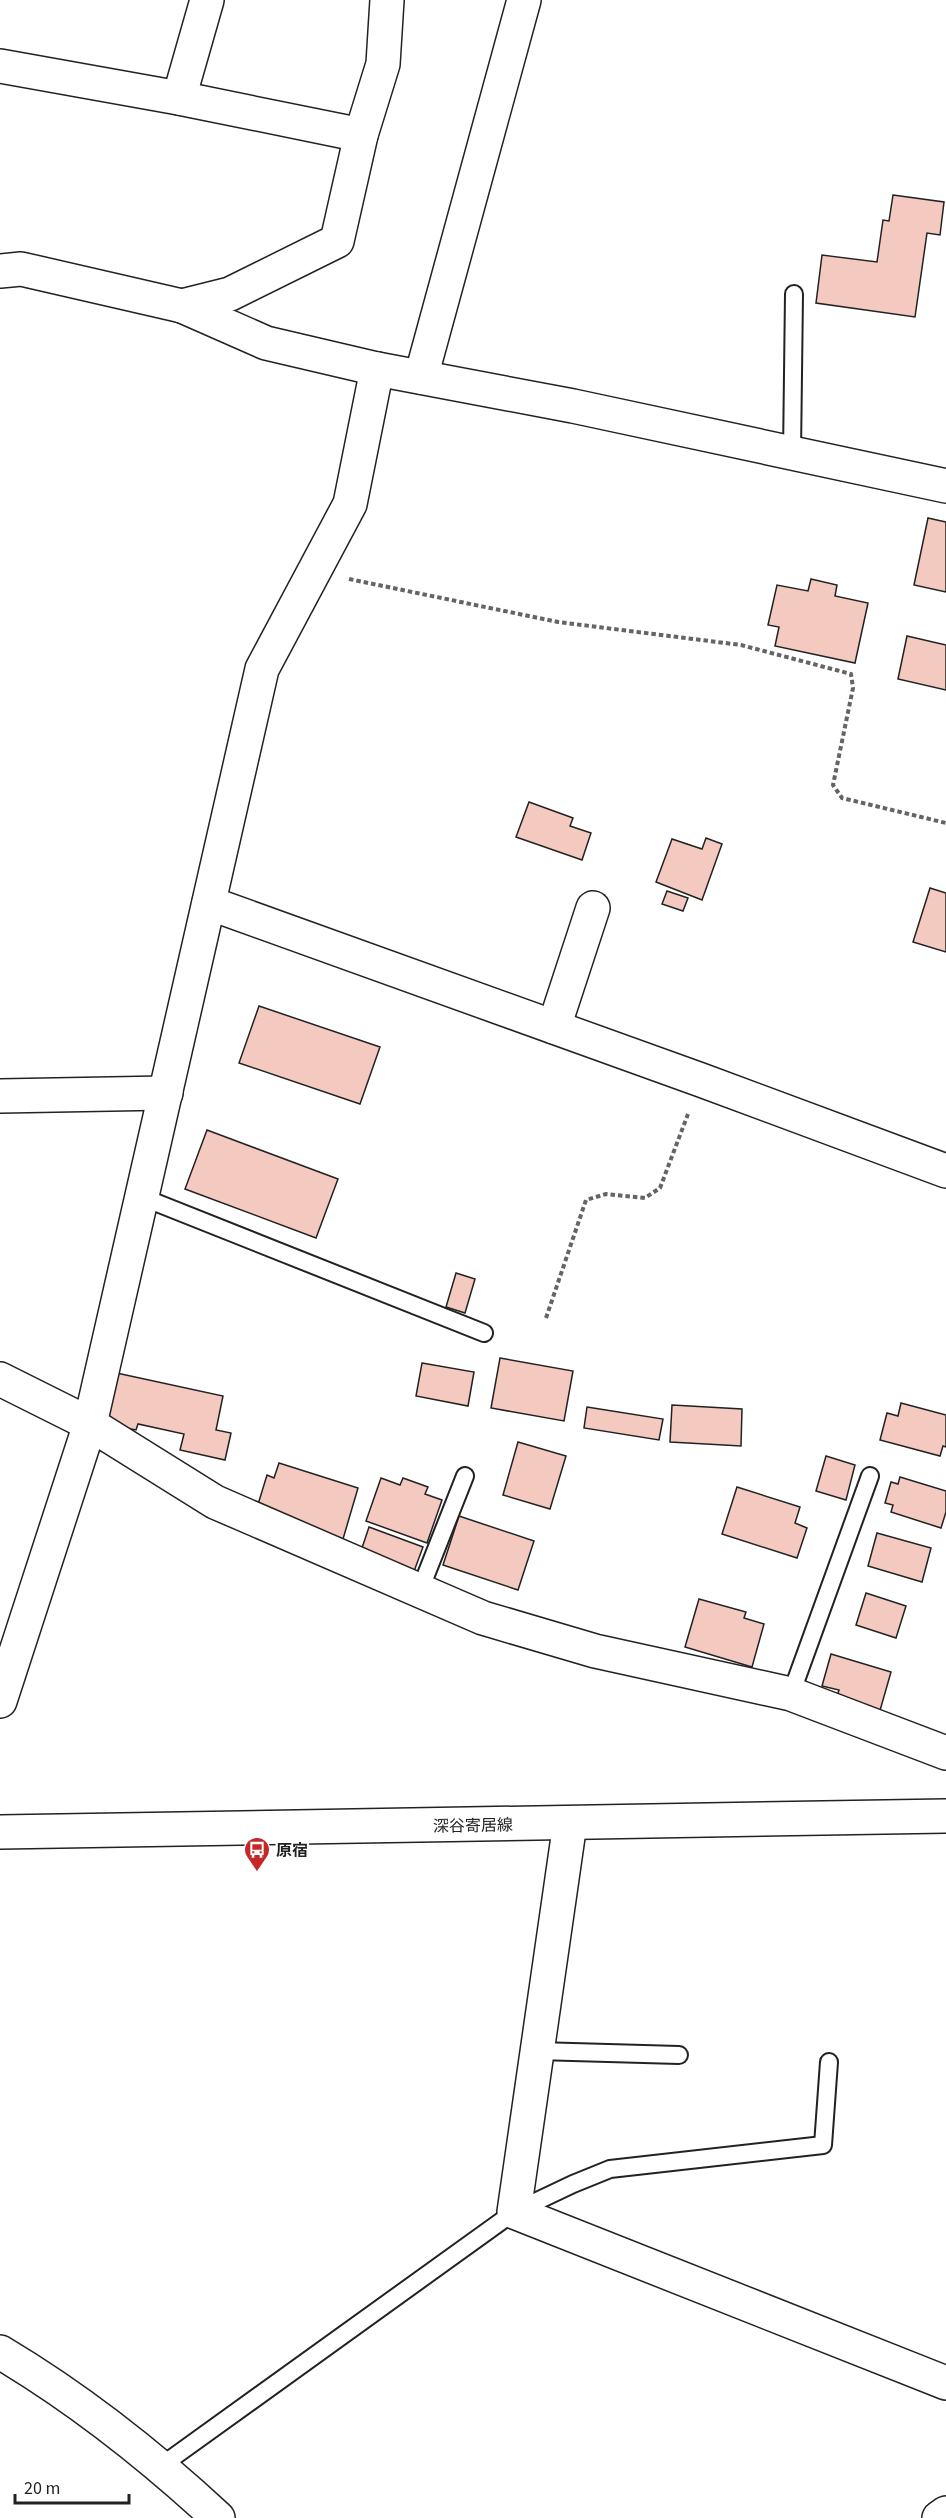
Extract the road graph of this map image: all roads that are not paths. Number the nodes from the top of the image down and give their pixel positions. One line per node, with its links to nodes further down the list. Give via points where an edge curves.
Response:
1 (207, 0): 5 (street)
2 (387, 0): 6 (street, via 383,64)
3 (524, 0): 11 (street)
4 (0, 66): 5 (street)
5 (179, 98): 6 (street)
6 (361, 135): 9 (street, via 337,241 230,294)
7 (0, 271): 9 (street, via 21,269)
8 (794, 294): 12 (lane)
9 (182, 306): 10 (street, via 266,343)
10 (377, 369): 11 (street); 14 (street, via 350,504 262,669)
11 (421, 377): 12 (street)
12 (792, 453): 13 (street)
13 (946, 486)
14 (209, 903): 16 (street); 17 (street)
15 (593, 908): 16 (street)
16 (554, 1027): 19 (street)
17 (166, 1093): 18 (street); 20 (street)
18 (0, 1096)
19 (946, 1172)
20 (142, 1197): 21 (lane); 23 (street)
21 (484, 1333)
22 (0, 1379): 23 (street)
23 (90, 1425): 26 (street, via 215,1502); 28 (street)
24 (465, 1476): 26 (lane)
25 (870, 1476): 27 (lane)
26 (420, 1590): 27 (street, via 483,1618 595,1651)
27 (791, 1694): 29 (street)
28 (0, 1701)
29 (946, 1753)
30 (946, 1816): 31 (street, 深谷寄居線)
31 (570, 1823): 32 (street, 深谷寄居線); 33 (street)
32 (0, 1832)
33 (537, 2051): 34 (lane); 36 (street)
34 (679, 2055)
35 (829, 2062): 36 (lane, via 823,2145 610,2169)
36 (514, 2212): 38 (street); 39 (lane)
37 (0, 2352): 39 (street, via 40,2376)
38 (946, 2383)
39 (161, 2466): 41 (street)
40 (946, 2513): 42 (street)
41 (218, 2518)
42 (939, 2518)

